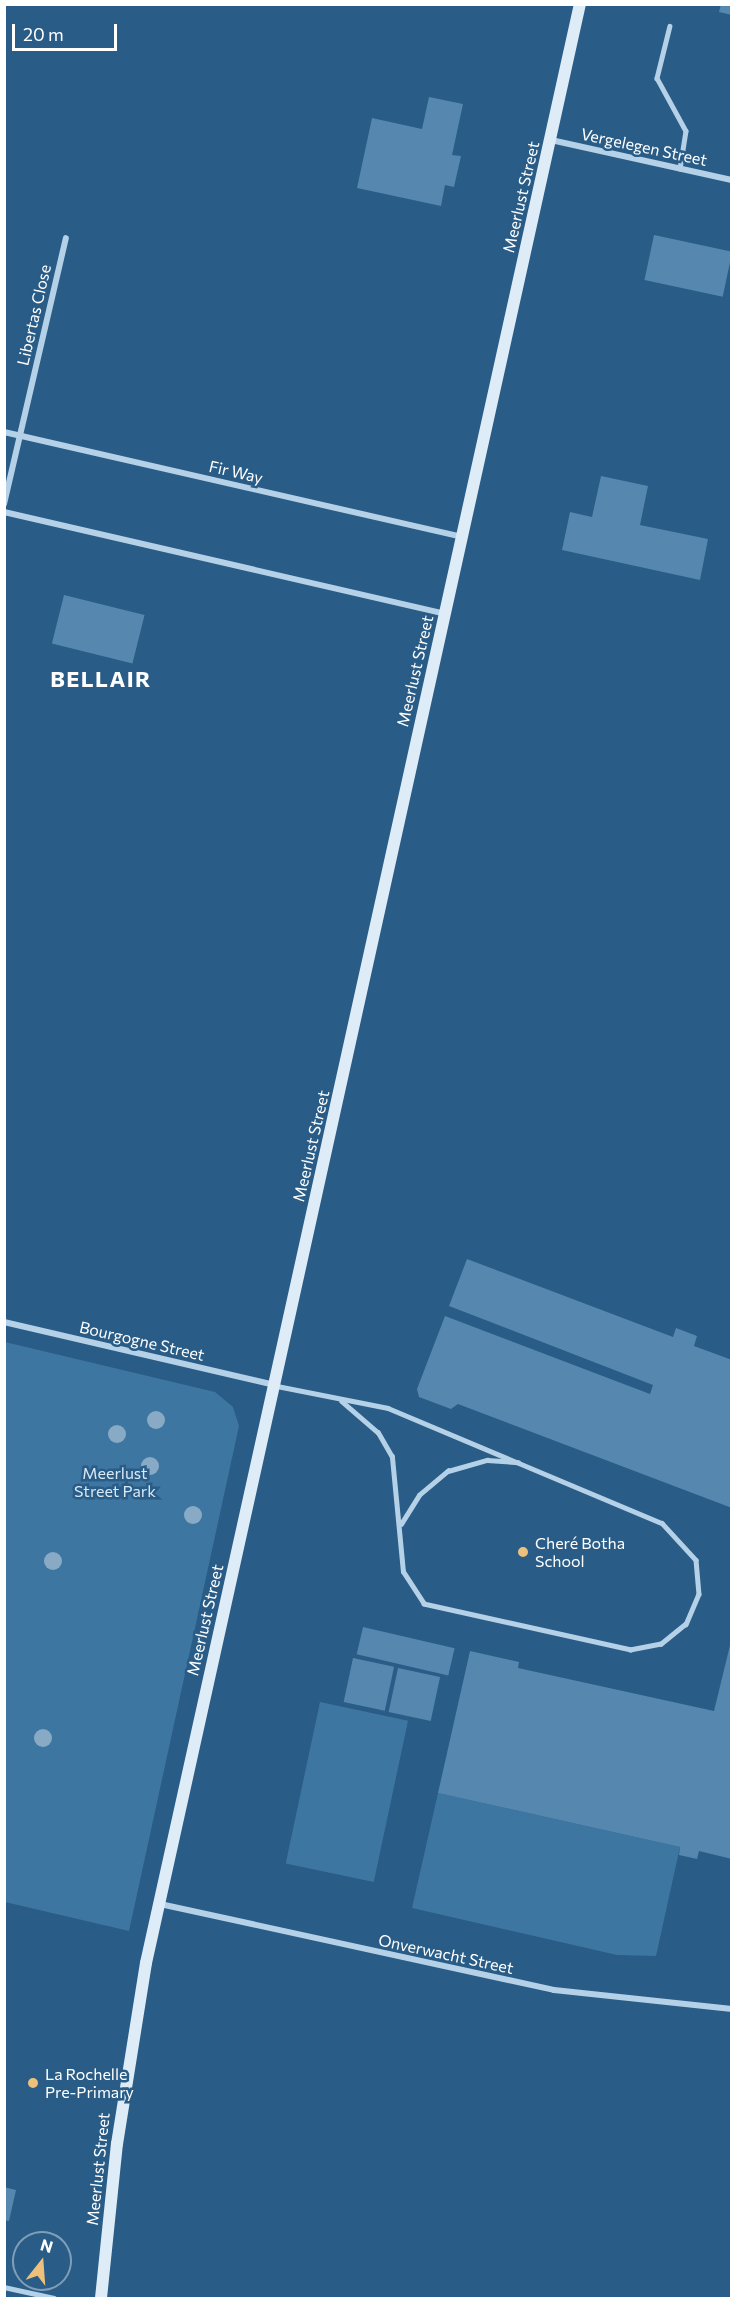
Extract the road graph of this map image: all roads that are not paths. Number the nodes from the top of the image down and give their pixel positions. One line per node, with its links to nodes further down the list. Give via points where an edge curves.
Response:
1 (580, 4): 3 (street, Meerlust Street)
2 (670, 26): 4 (lane, via 657,78 686,131)
3 (551, 140): 4 (street, Vergelegen Street); 11 (street, Meerlust Street)
4 (680, 169): 5 (street, Vergelegen Street)
5 (732, 180)
6 (66, 238): 8 (street, Libertas Close)
7 (4, 432): 8 (street, Fir Way)
8 (20, 436): 9 (street, Libertas Close); 11 (street, Fir Way)
9 (4, 504)
10 (4, 512): 12 (street)
11 (462, 537): 12 (street, Meerlust Street)
12 (445, 614): 14 (street, Meerlust Street)
13 (4, 1322): 14 (street, Bourgogne Street)
14 (274, 1385): 15 (lane); 18 (street, Meerlust Street)
15 (342, 1402): 16 (lane, via 387,1408); 17 (lane, via 362,1415 388,1449)
16 (527, 1463): 17 (lane, via 487,1460 448,1472 419,1495); 17 (lane, via 662,1523 688,1545 696,1560 699,1594 675,1635 631,1650 435,1610 407,1584)
17 (401, 1524)
18 (159, 1904): 19 (street, Onverwacht Street, via 554,1990); 22 (street, Meerlust Street, via 126,2079)
19 (732, 2009)
20 (4, 2287): 21 (lane)
21 (54, 2298)
22 (101, 2298)

